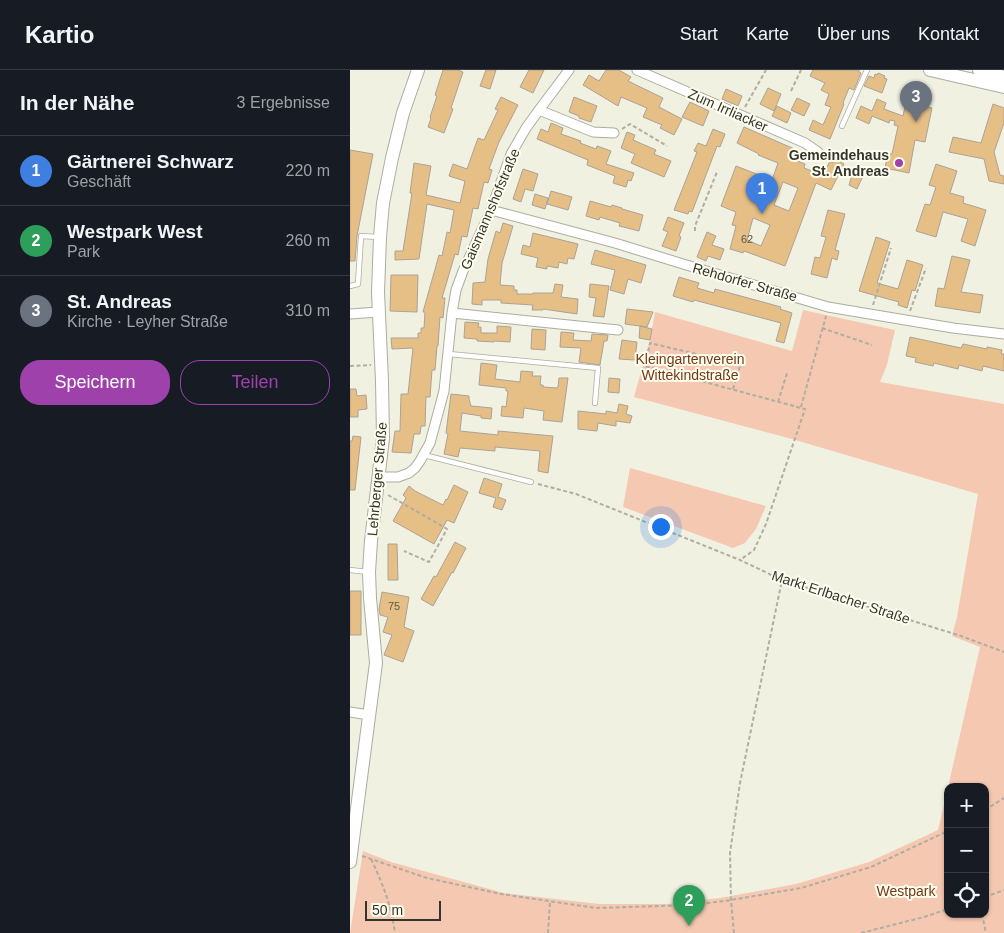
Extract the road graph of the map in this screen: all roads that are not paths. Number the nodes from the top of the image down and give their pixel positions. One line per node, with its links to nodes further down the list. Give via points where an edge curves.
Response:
1 (418, 70): 14 (street, Lehrberger Straße, via 394,149)
2 (570, 70): 9 (street, Gaismannshofstraße)
3 (638, 70): 12 (street, Zum Irrliacker, via 805,143)
4 (866, 70): 10 (lane)
5 (930, 70): 8 (street)
6 (979, 70): 7 (street)
7 (1004, 77)
8 (1004, 87)
9 (539, 110): 11 (street, via 593,132); 13 (street, Gaismannshofstraße, via 511,154)
10 (842, 126)
11 (614, 133)
12 (818, 152)
13 (491, 210): 17 (street, Gaismannshofstraße, via 463,271); 20 (street, Rehdorfer Straße, via 616,243 828,307)
14 (380, 237): 15 (lane, via 361,236 358,284); 16 (street, Lehrberger Straße)
15 (350, 286)
16 (378, 312): 18 (street); 24 (street, Lehrberger Straße, via 382,438)
17 (452, 313): 19 (street); 21 (street, Gaismannshofstraße)
18 (350, 314)
19 (618, 330)
20 (1004, 334)
21 (449, 354): 22 (lane, via 598,368); 23 (street, Gaismannshofstraße, via 444,391)
22 (595, 403)
23 (424, 455): 24 (street, Gaismannshofstraße, via 404,476); 25 (lane)
24 (379, 478): 27 (street, Lehrberger Straße)
25 (531, 482)
26 (350, 570): 27 (lane)
27 (369, 572): 29 (street, Lehrberger Straße, via 376,657)
28 (350, 712): 29 (street)
29 (369, 715): 30 (street, Lehrberger Straße)
30 (351, 857)

